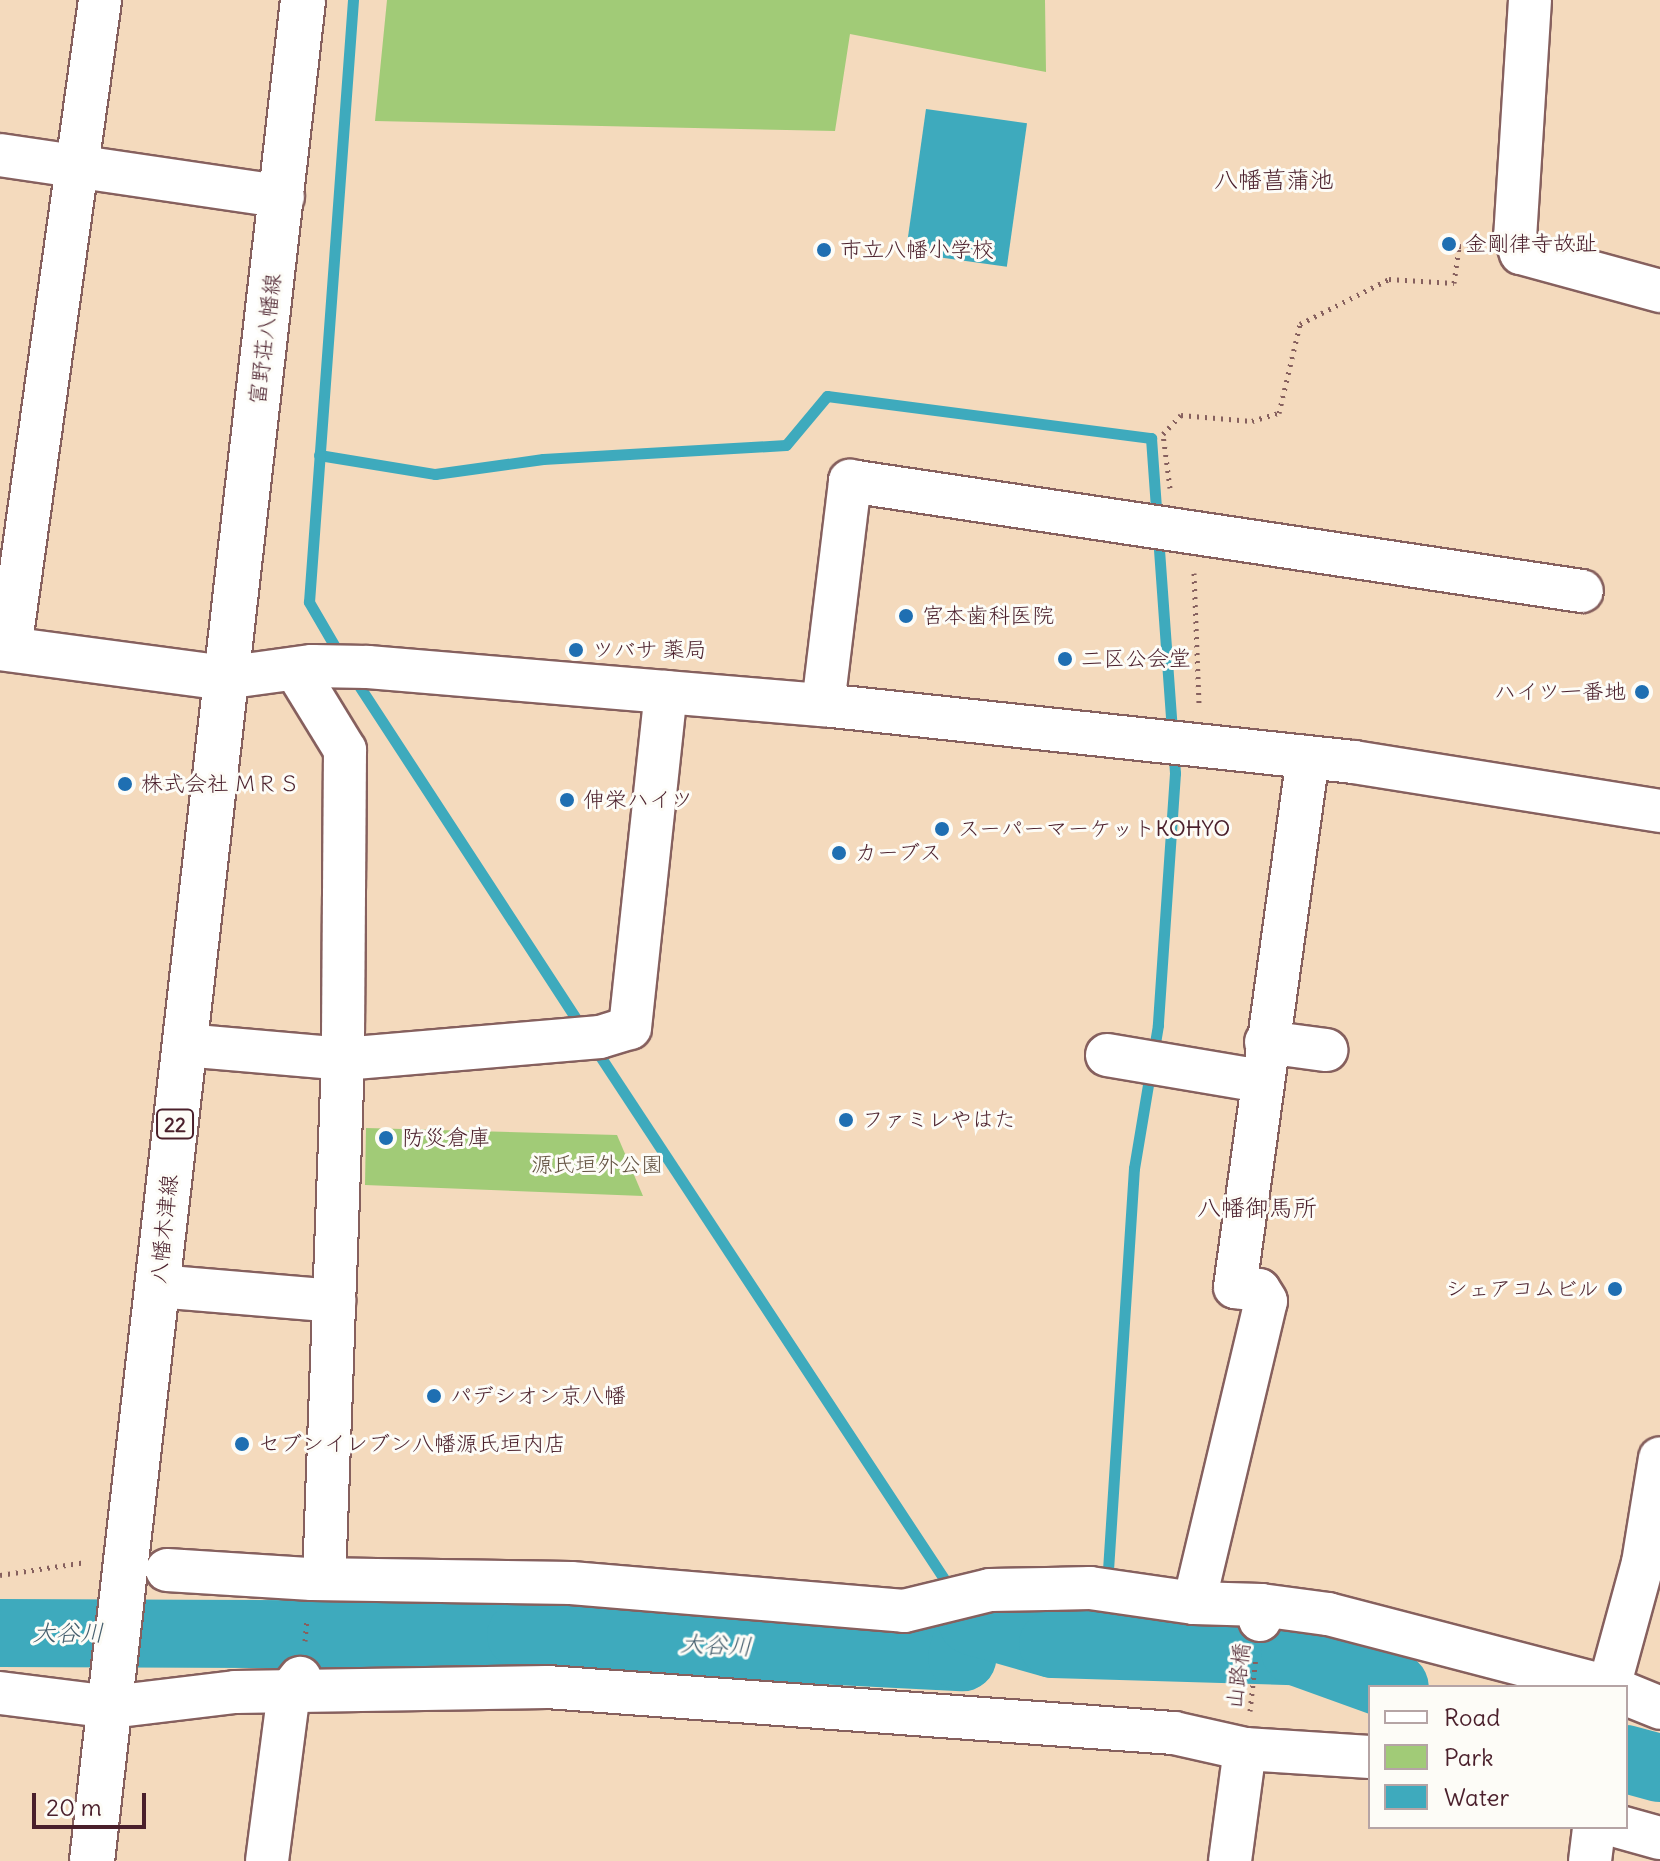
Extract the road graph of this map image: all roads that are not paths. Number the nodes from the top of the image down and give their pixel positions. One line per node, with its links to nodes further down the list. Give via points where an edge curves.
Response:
1 (100, 0): 5 (street)
2 (303, 0): 6 (main road, 富野荘八幡線)
3 (1530, 0): 7 (street, via 1515,236 1521,253)
4 (0, 155): 5 (street)
5 (77, 166): 6 (street); 9 (street)
6 (283, 197): 11 (main road, 富野荘八幡線)
7 (1660, 291)
8 (1582, 591): 13 (street, via 850,481)
9 (5, 648): 11 (main road)
10 (304, 668): 11 (street); 12 (street, via 368,667); 18 (street, via 345,750)
11 (224, 678): 16 (main road, 八幡木津線 / 22)
12 (666, 692): 13 (street); 18 (street, via 630,1028 600,1037)
13 (823, 705): 14 (street)
14 (1308, 757): 15 (street); 20 (street)
15 (1660, 811)
16 (184, 1045): 18 (street); 21 (main road, 八幡木津線 / 22)
17 (1326, 1050): 20 (street)
18 (343, 1059): 22 (street)
19 (1136, 1059): 20 (street)
20 (1264, 1062): 27 (street, via 1235,1287 1259,1290 1266,1301)
21 (157, 1286): 22 (street); 24 (main road, 八幡木津線 / 22)
22 (334, 1301): 26 (street)
23 (1660, 1458): 25 (street)
24 (140, 1565): 26 (street); 33 (main road, 八幡木津線 / 22)
25 (1652, 1567): 30 (street)
26 (316, 1582): 27 (street, via 571,1583 904,1611 990,1590 1090,1588)
27 (1194, 1603): 29 (street, via 1328,1614)
28 (294, 1685): 33 (street); 35 (street, via 547,1687); 41 (street)
29 (1601, 1685)
30 (1610, 1685)
31 (0, 1693): 33 (street)
32 (1628, 1695): 34 (street)
33 (111, 1698): 40 (main road, 八幡木津線 / 22)
34 (1660, 1708)
35 (1247, 1735): 36 (street); 42 (street)
36 (1368, 1757)
37 (1594, 1829): 43 (street)
38 (1627, 1829): 39 (street)
39 (1660, 1838)
40 (92, 1861)
41 (267, 1861)
42 (1230, 1861)
43 (1590, 1861)

